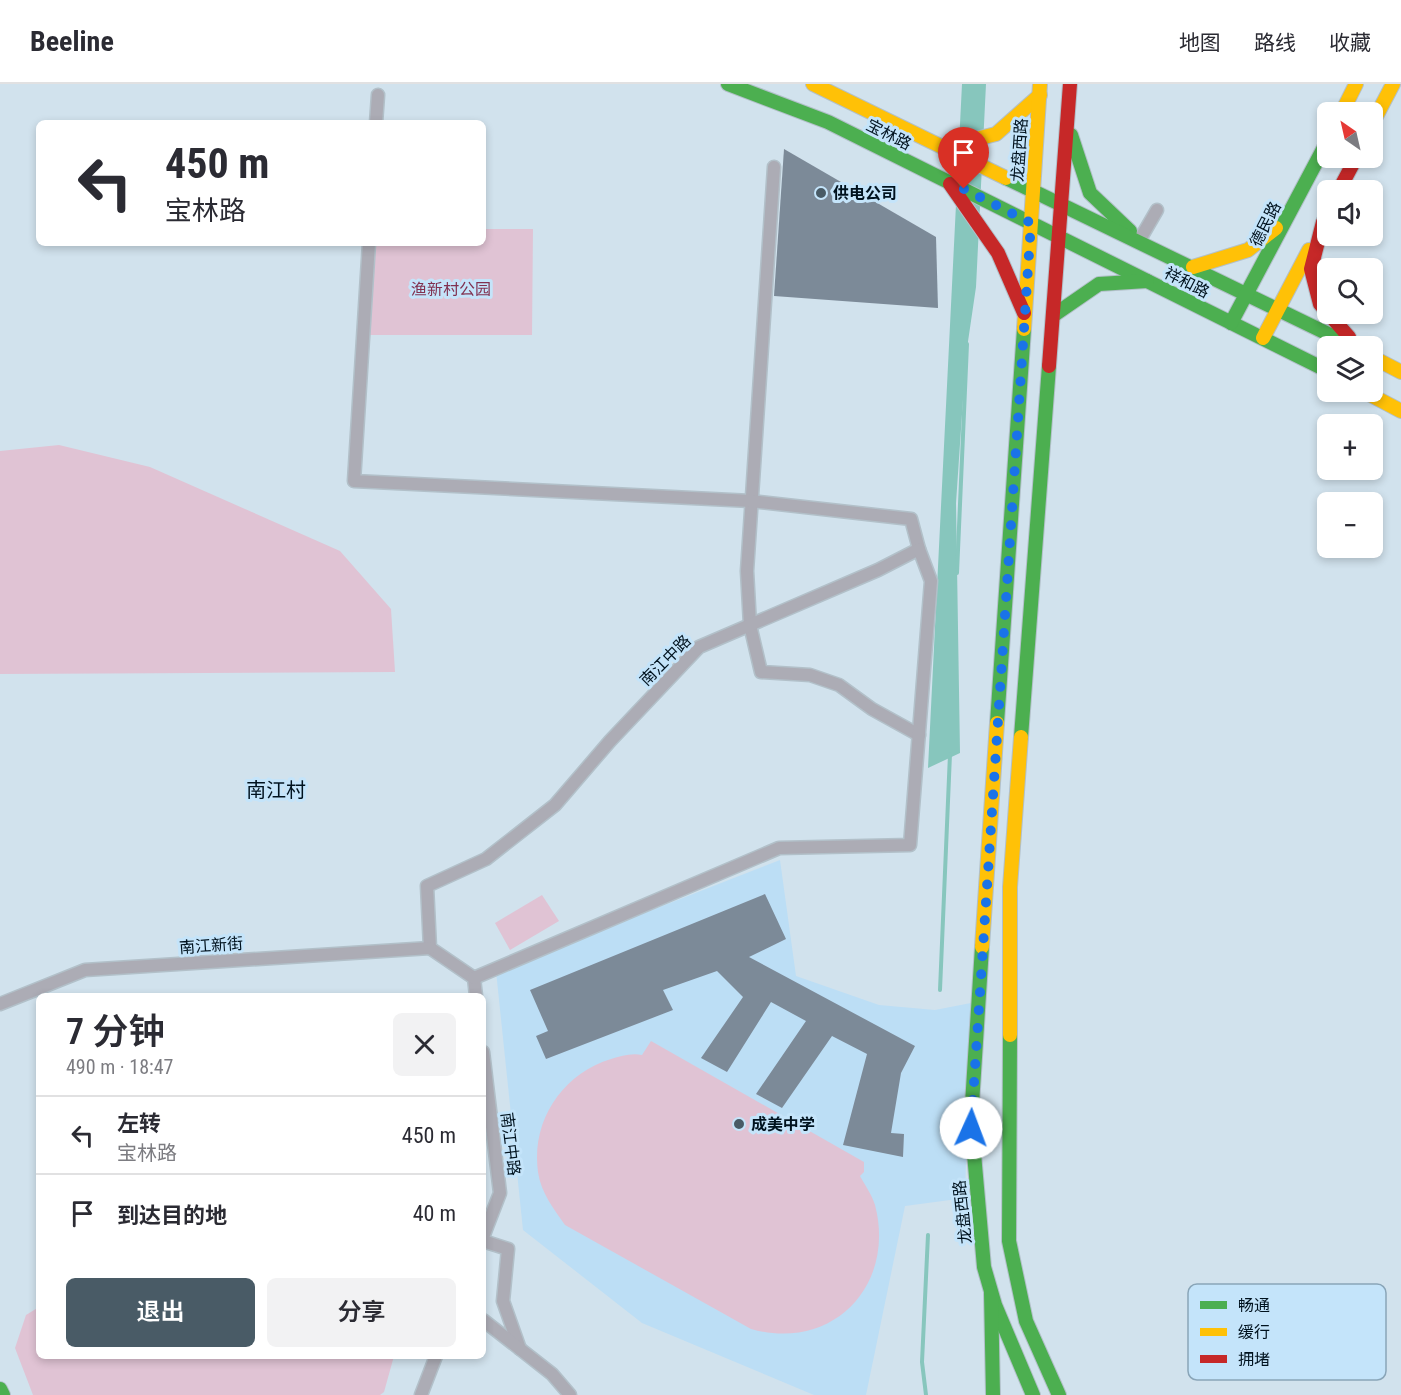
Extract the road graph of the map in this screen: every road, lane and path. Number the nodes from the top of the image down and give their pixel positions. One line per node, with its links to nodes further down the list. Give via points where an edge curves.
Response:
1 (728, 84): 15 (main road, 宝林路, via 828,122)
2 (813, 84): 12 (main road, 宝林路)
3 (1070, 84): 11 (main road)
4 (1356, 84): 8 (main road)
5 (1393, 84): 9 (main road)
6 (1040, 90): 12 (main road, via 996,134); 16 (main road, 龙盘西路)
7 (378, 95): 10 (street)
8 (1347, 102)
9 (1383, 103)
10 (376, 120)
11 (1067, 125): 17 (main road); 23 (main road, via 1090,194)
12 (944, 147): 16 (main road, 宝林路)
13 (1317, 161): 19 (main road, 德民路)
14 (774, 167): 41 (street)
15 (949, 182): 20 (main road, 宝林路); 31 (main road, via 995,249)
16 (1032, 189): 17 (main road, 宝林路); 20 (main road, 龙盘西路)
17 (1062, 203): 22 (main road); 23 (main road, 宝林路)
18 (1157, 210): 23 (street)
19 (1289, 213): 26 (main road, via 1261,244 1244,255); 28 (main road, 德民路)
20 (1031, 223): 22 (main road, 祥和路); 31 (main road, 龙盘西路)
21 (1317, 233): 29 (main road)
22 (1060, 237): 27 (main road, 祥和路); 30 (main road)
23 (1139, 241): 26 (main road, 宝林路)
24 (369, 246): 41 (street, via 354,481)
25 (1317, 246): 34 (main road, via 1311,269 1320,304)
26 (1193, 267): 28 (main road, 宝林路)
27 (1148, 281): 30 (main road, via 1099,284); 32 (main road, 祥和路)
28 (1248, 294): 29 (main road, 宝林路); 32 (main road, 德民路)
29 (1279, 309): 33 (main road, 宝林路); 35 (main road)
30 (1054, 315): 62 (main road, via 1010,887 1009,1241 1026,1322)
31 (1025, 316): 52 (main road, 龙盘西路, via 970,1120 984,1267)
32 (1232, 323): 35 (main road, 祥和路)
33 (1333, 336)
34 (1348, 336)
35 (1263, 338): 37 (main road, 祥和路)
36 (1383, 363): 38 (main road)
37 (1317, 365)
38 (1401, 372)
39 (1383, 402): 40 (main road)
40 (1401, 411)
41 (751, 501): 42 (street, via 911,519); 43 (street, via 747,571)
42 (919, 549): 43 (street, 南江中路); 44 (street, via 931,581)
43 (750, 625): 44 (street, via 761,672 810,675 839,685); 45 (street, 南江中路, via 699,647 555,805 486,859 427,886)
44 (919, 735): 46 (street, via 910,845 779,848)
45 (429, 948): 46 (street); 48 (street, 南江新街, via 85,970)
46 (474, 978): 47 (street)
47 (476, 993)
48 (0, 1004)
49 (486, 1077): 50 (street, 南江中路, via 500,1192)
50 (486, 1220)
51 (486, 1240): 54 (street, via 508,1250 503,1301)
52 (991, 1293): 60 (main road); 61 (main road, 龙盘西路)
53 (486, 1322): 54 (street)
54 (520, 1349): 59 (street, via 552,1374)
55 (435, 1359): 58 (street)
56 (0, 1389): 57 (main road)
57 (3, 1395)
58 (421, 1395)
59 (570, 1395)
60 (993, 1395)
61 (1032, 1395)
62 (1059, 1395)

